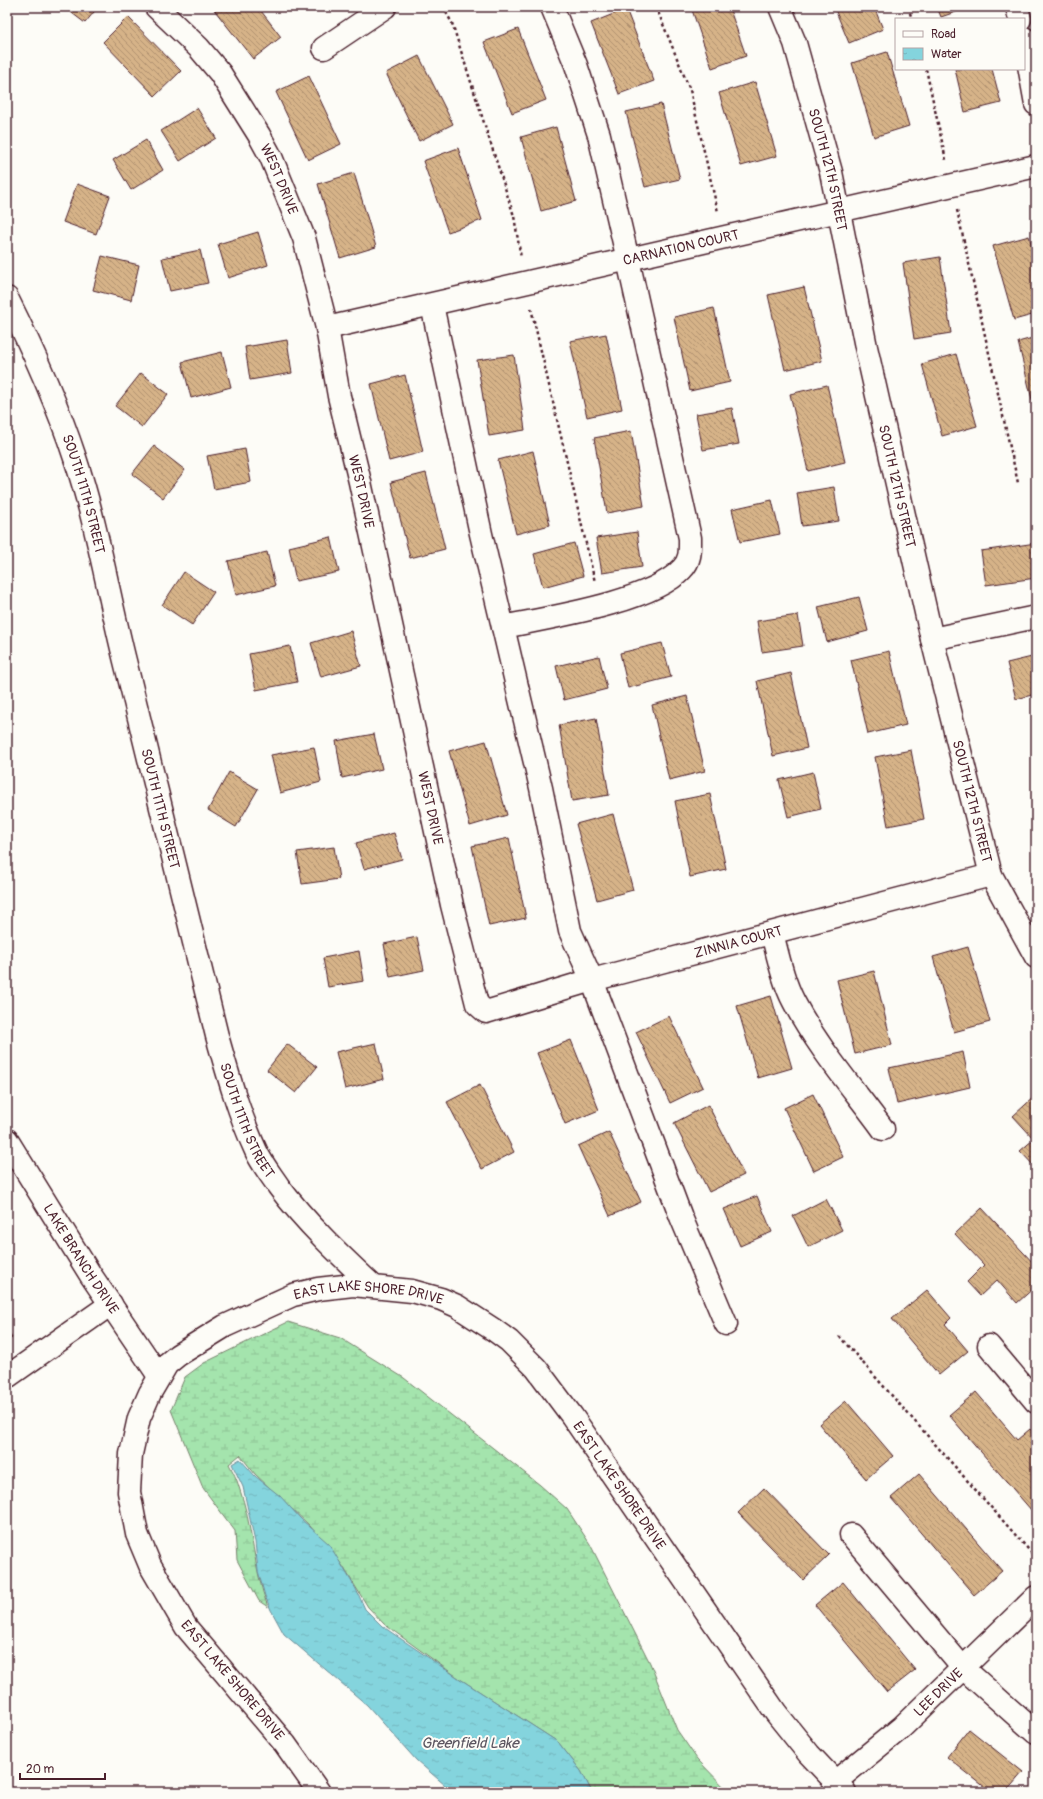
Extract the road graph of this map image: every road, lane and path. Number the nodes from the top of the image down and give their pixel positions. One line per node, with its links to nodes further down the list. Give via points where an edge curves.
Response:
1 (156, 7): 23 (street, WEST DRIVE, via 199,48 220,73 268,151 304,238)
2 (385, 7): 12 (street)
3 (444, 7): 20 (path, via 452,22 514,216)
4 (552, 7): 19 (street, via 576,66 599,135)
5 (656, 7): 18 (path, via 690,90)
6 (780, 7): 17 (street, SOUTH 12TH STREET, via 795,43 831,172)
7 (908, 7): 9 (path)
8 (1017, 7): 10 (street)
9 (912, 18)
10 (1020, 18)
11 (1025, 44): 14 (street)
12 (324, 48)
13 (926, 70): 16 (path)
14 (1036, 104)
15 (1036, 166): 16 (street, CARNATION COURT)
16 (951, 186): 17 (street, CARNATION COURT); 24 (path)
17 (839, 211): 18 (street, CARNATION COURT); 28 (street, SOUTH 12TH STREET, via 866,347)
18 (723, 238): 19 (street, CARNATION COURT)
19 (628, 260): 20 (street, CARNATION COURT); 25 (street, via 690,538 690,557 682,569 670,579 645,592)
20 (525, 283): 22 (street, CARNATION COURT); 25 (path)
21 (7, 298): 36 (street, SOUTH 11TH STREET, via 34,351 78,466 231,1085 264,1167 291,1203)
22 (432, 304): 23 (street, CARNATION COURT); 27 (street)
23 (327, 328): 33 (street, WEST DRIVE, via 339,396 452,905 477,1004)
24 (1018, 483)
25 (600, 606): 27 (street)
26 (1036, 617): 28 (street)
27 (503, 626): 32 (street, via 541,788 570,931)
28 (932, 639): 29 (street, SOUTH 12TH STREET)
29 (991, 875): 30 (street, ZINNIA COURT); 31 (street, SOUTH 12TH STREET)
30 (772, 933): 32 (street, ZINNIA COURT); 34 (street, via 787,987 794,1002 820,1043)
31 (1036, 957)
32 (592, 980): 33 (street, ZINNIA COURT); 38 (street, via 681,1217)
33 (486, 1012)
34 (883, 1129)
35 (7, 1140): 37 (street, LAKE BRANCH DRIVE)
36 (373, 1286): 41 (street, EAST LAKE SHORE DRIVE, via 353,1285 293,1295 218,1330 178,1355); 49 (street, EAST LAKE SHORE DRIVE, via 412,1291 457,1306 494,1330 536,1368 572,1416 776,1713)
37 (111, 1304): 41 (street, LAKE BRANCH DRIVE); 42 (street)
38 (726, 1324)
39 (839, 1336): 45 (path)
40 (989, 1346): 43 (street)
41 (159, 1376): 50 (street, EAST LAKE SHORE DRIVE, via 139,1418 131,1454 129,1492 137,1534 150,1565 186,1627 285,1744)
42 (7, 1377)
43 (1036, 1402)
44 (851, 1536): 47 (street)
45 (1036, 1558)
46 (1036, 1597): 47 (street, LEE DRIVE)
47 (962, 1667): 48 (street); 49 (street, LEE DRIVE)
48 (1036, 1733)
49 (840, 1787)
50 (319, 1792)

